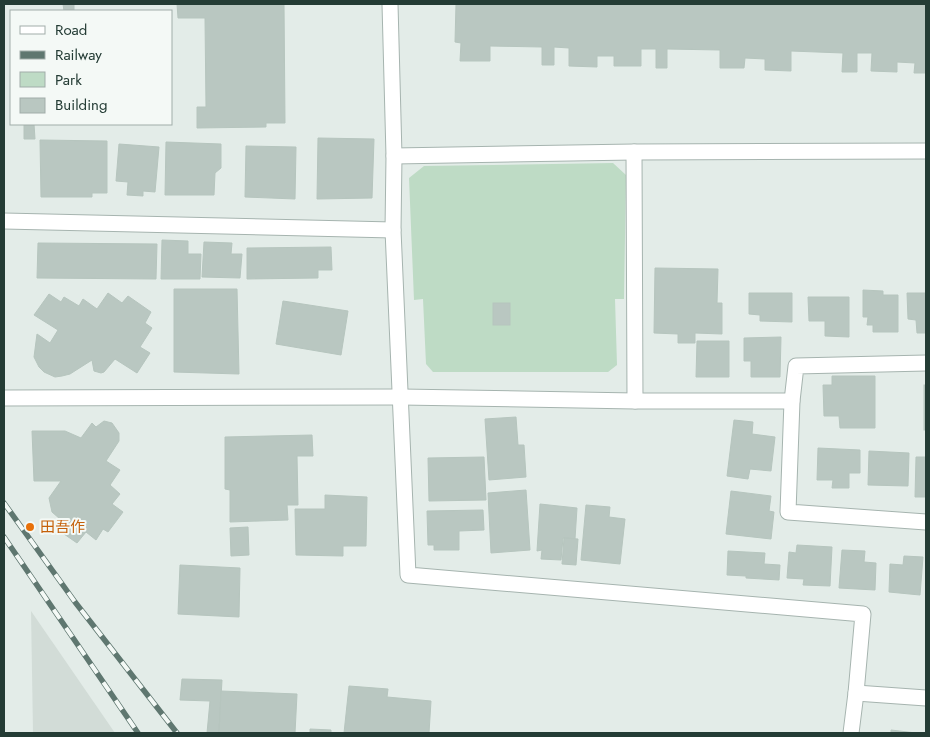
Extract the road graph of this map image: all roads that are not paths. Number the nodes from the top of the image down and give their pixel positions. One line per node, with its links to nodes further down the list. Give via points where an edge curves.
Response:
1 (390, 4): 4 (street)
2 (926, 151): 3 (street)
3 (634, 152): 4 (street); 11 (street)
4 (394, 156): 6 (street)
5 (4, 221): 6 (street)
6 (393, 230): 8 (street)
7 (926, 363): 10 (street, via 796,366)
8 (401, 397): 9 (street); 11 (street); 13 (street, via 408,575 863,614)
9 (4, 398)
10 (792, 401): 11 (street); 12 (street, via 788,512)
11 (635, 402)
12 (926, 522)
13 (856, 693): 14 (street); 15 (street)
14 (926, 698)
15 (851, 733)

